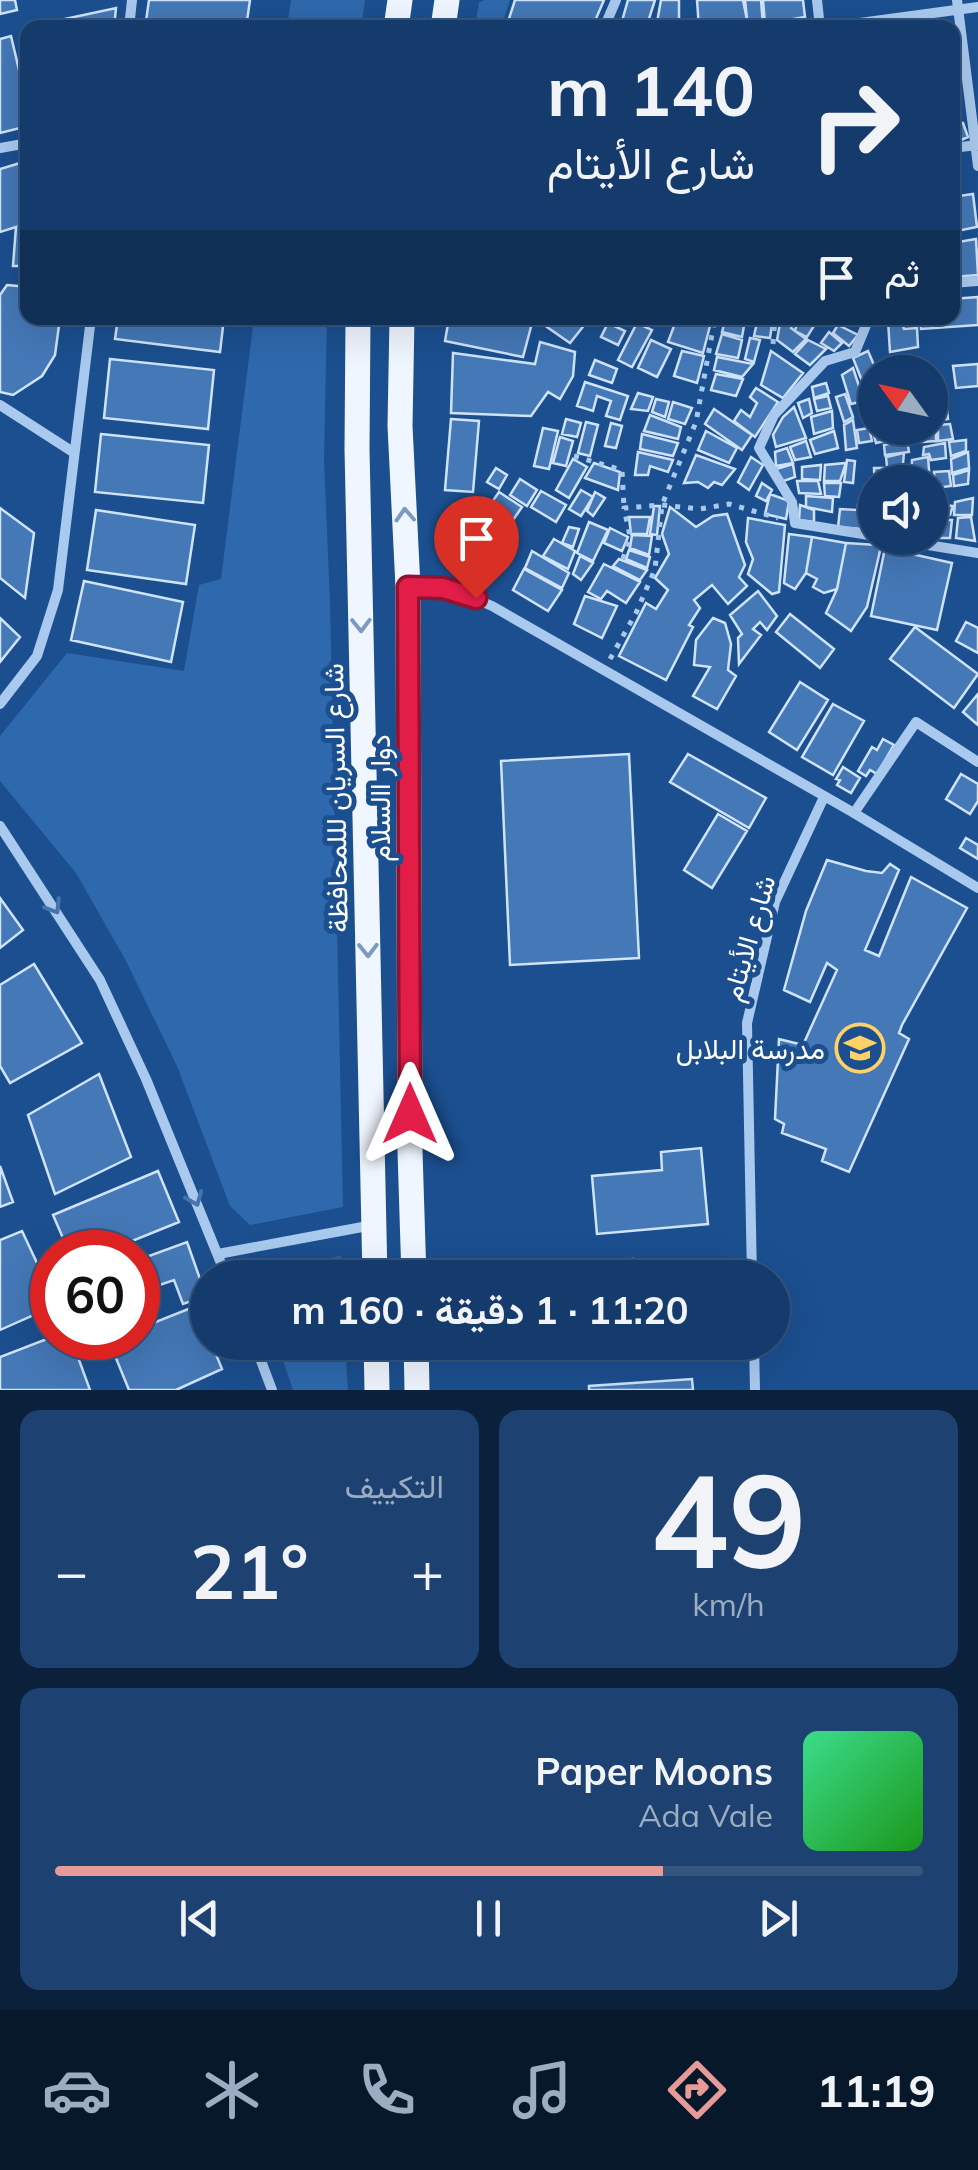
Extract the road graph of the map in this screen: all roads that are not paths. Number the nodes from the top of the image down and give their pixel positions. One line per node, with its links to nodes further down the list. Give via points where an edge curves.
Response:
1 (958, 5): 2 (street); 3 (street)
2 (978, 8)
3 (869, 20)
4 (960, 21): 5 (street)
5 (976, 145): 6 (street)
6 (978, 166)
7 (91, 325): 12 (street)
8 (358, 325): 23 (main road, شارع السريان لللمحافظة, one-way to 23)
9 (402, 325): 16 (main road, دوار االسلام, one-way to 9)
10 (866, 325): 13 (street, via 855,352 824,360 774,416 759,448 792,502 795,523)
11 (0, 405): 12 (street)
12 (73, 452): 17 (street, via 58,590 37,656)
13 (858, 533)
14 (948, 548): 15 (street)
15 (978, 552)
16 (408, 587): 19 (street, via 476,598); 27 (main road, دوار االسلام)
17 (0, 704)
18 (978, 762): 20 (street, via 916,722)
19 (824, 797): 20 (street); 28 (street, شارع الأيتام, via 775,902 747,1023)
20 (854, 813): 22 (street)
21 (0, 826): 24 (street, one-way to 24, via 100,980)
22 (978, 888)
23 (374, 1225): 24 (street); 26 (main road, شارع السريان لللمحافظة)
24 (218, 1254): 25 (street)
25 (220, 1260)
26 (375, 1260)
27 (414, 1260)
28 (752, 1260)
29 (261, 1360): 33 (street)
30 (376, 1360): 34 (main road)
31 (416, 1360): 35 (main road)
32 (754, 1360): 36 (street)
33 (272, 1390)
34 (377, 1390)
35 (417, 1390)
36 (755, 1390)

